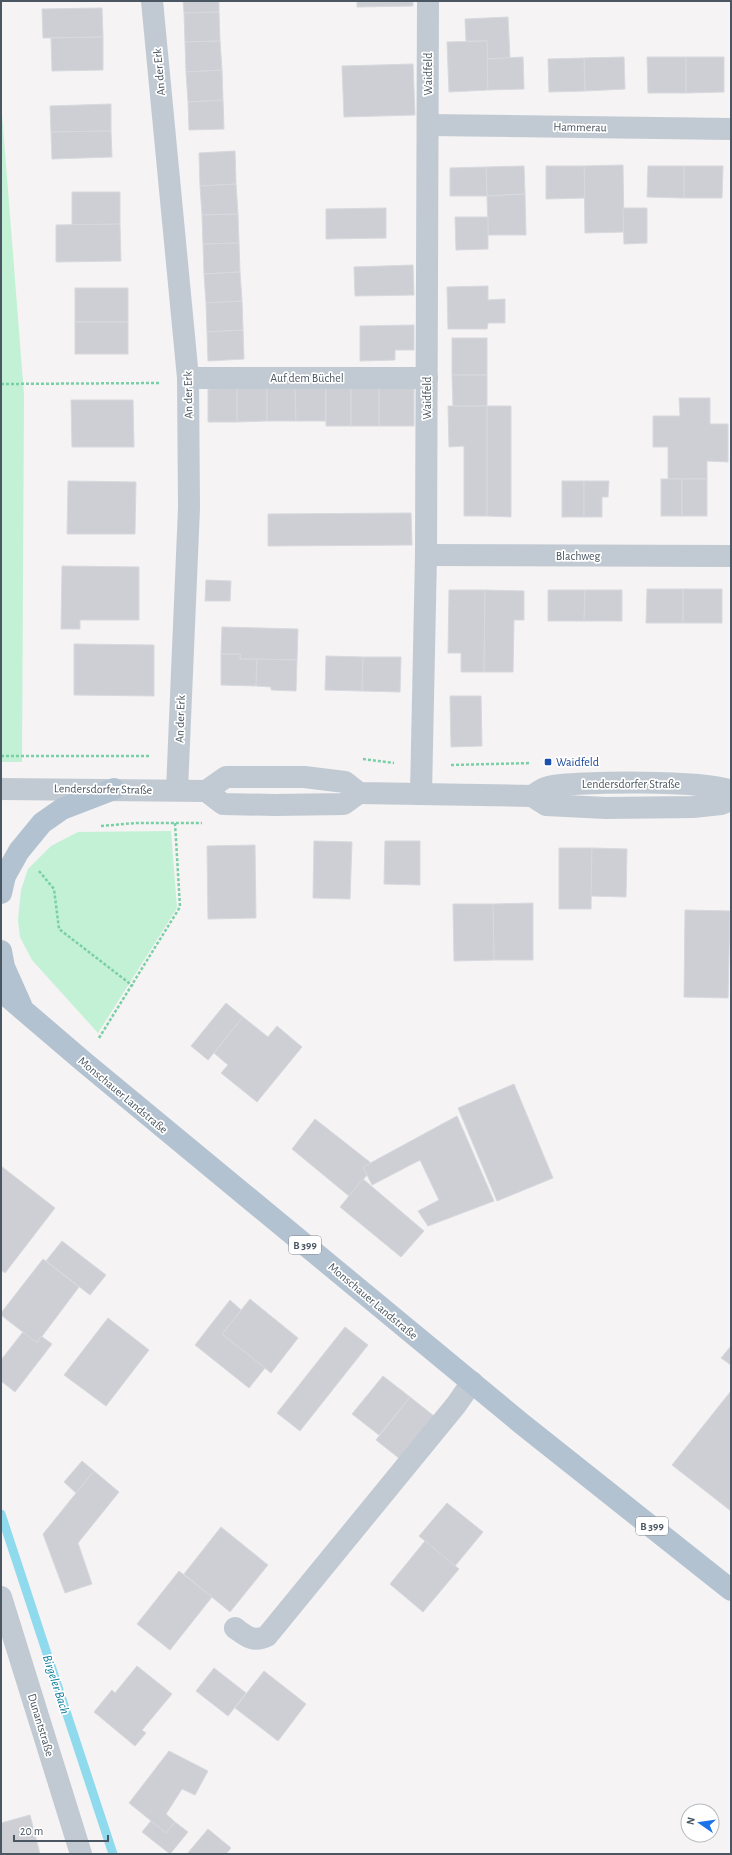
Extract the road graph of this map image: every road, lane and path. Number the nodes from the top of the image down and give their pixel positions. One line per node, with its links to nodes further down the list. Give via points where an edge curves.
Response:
1 (152, 1): 6 (street, An der Erk)
2 (428, 1): 3 (street, Waidfeld)
3 (428, 125): 4 (street, Hammerau); 5 (street, Waidfeld)
4 (731, 129)
5 (427, 378): 6 (street, Auf dem Büchel); 8 (street, Waidfeld)
6 (188, 380): 7 (path); 12 (street, An der Erk, via 189,508)
7 (1, 384)
8 (426, 555): 9 (street, Blachweg); 14 (street, Waidfeld)
9 (731, 556)
10 (1, 789): 11 (street, Lendersdorfer Straße)
11 (114, 789): 12 (street, Lendersdorfer Straße); 19 (main road, via 62,809 42,823 19,851 5,876)
12 (177, 790): 14 (street, Lendersdorfer Straße, via 206,791 223,804 251,805 344,804 359,793)
13 (731, 791): 15 (street, Lendersdorfer Straße, via 724,787 703,785 590,783 546,787)
14 (421, 794): 15 (street, Lendersdorfer Straße)
15 (532, 796): 16 (street, Lendersdorfer Straße, via 546,805 606,808 693,807 721,804)
16 (731, 800)
17 (98, 826): 21 (path, via 175,823 180,907)
18 (33, 865): 21 (path, via 54,889 59,929)
19 (1, 893)
20 (1, 951): 23 (main road, via 4,967)
21 (133, 986): 24 (path)
22 (1, 992): 23 (main road, Monschauer Landstraße / B 399)
23 (22, 1008): 24 (main road, Monschauer Landstraße / B 399)
24 (84, 1062): 25 (main road, Monschauer Landstraße / B 399)
25 (472, 1382): 26 (main road, Monschauer Landstraße / B 399); 28 (street, via 267,1636 259,1640 249,1639)
26 (729, 1585)
27 (1, 1597): 29 (street, Dunantstraße)
28 (235, 1628)
29 (81, 1854)

